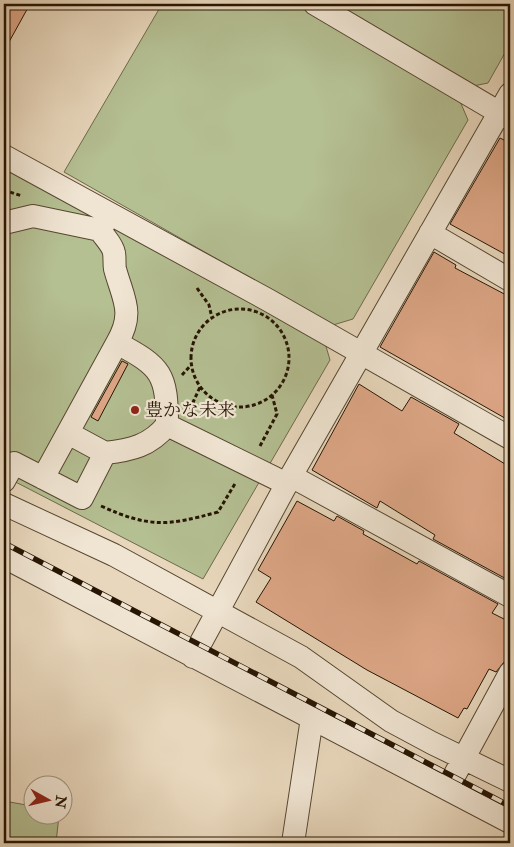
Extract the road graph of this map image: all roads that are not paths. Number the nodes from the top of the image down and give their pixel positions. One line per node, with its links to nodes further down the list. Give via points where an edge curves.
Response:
1 (315, 4): 2 (street)
2 (507, 108): 6 (street)
3 (4, 156): 4 (street)
4 (105, 222): 5 (street, via 33,216); 8 (street, via 124,292 126,319 124,332); 9 (street, via 268,300)
5 (4, 223)
6 (430, 233): 7 (street); 9 (street)
7 (510, 280)
8 (117, 343): 10 (street, via 148,360 160,372 167,393); 11 (street)
9 (361, 355): 12 (street); 16 (street)
10 (167, 425): 13 (street, via 157,438); 16 (street)
11 (68, 433): 13 (street); 15 (street)
12 (510, 438)
13 (105, 454): 15 (street, via 82,498)
14 (7, 467): 15 (street)
15 (43, 478)
16 (289, 480): 19 (street); 20 (street)
17 (4, 504): 20 (street, via 114,555)
18 (4, 557): 21 (street)
19 (510, 596)
20 (217, 612): 21 (street); 24 (street, via 301,657 391,721)
21 (193, 656): 23 (street)
22 (510, 673): 24 (street)
23 (312, 718): 26 (street); 28 (street)
24 (462, 759): 25 (street); 26 (street)
25 (510, 781)
26 (446, 789): 27 (street)
27 (510, 822)
28 (293, 843)

